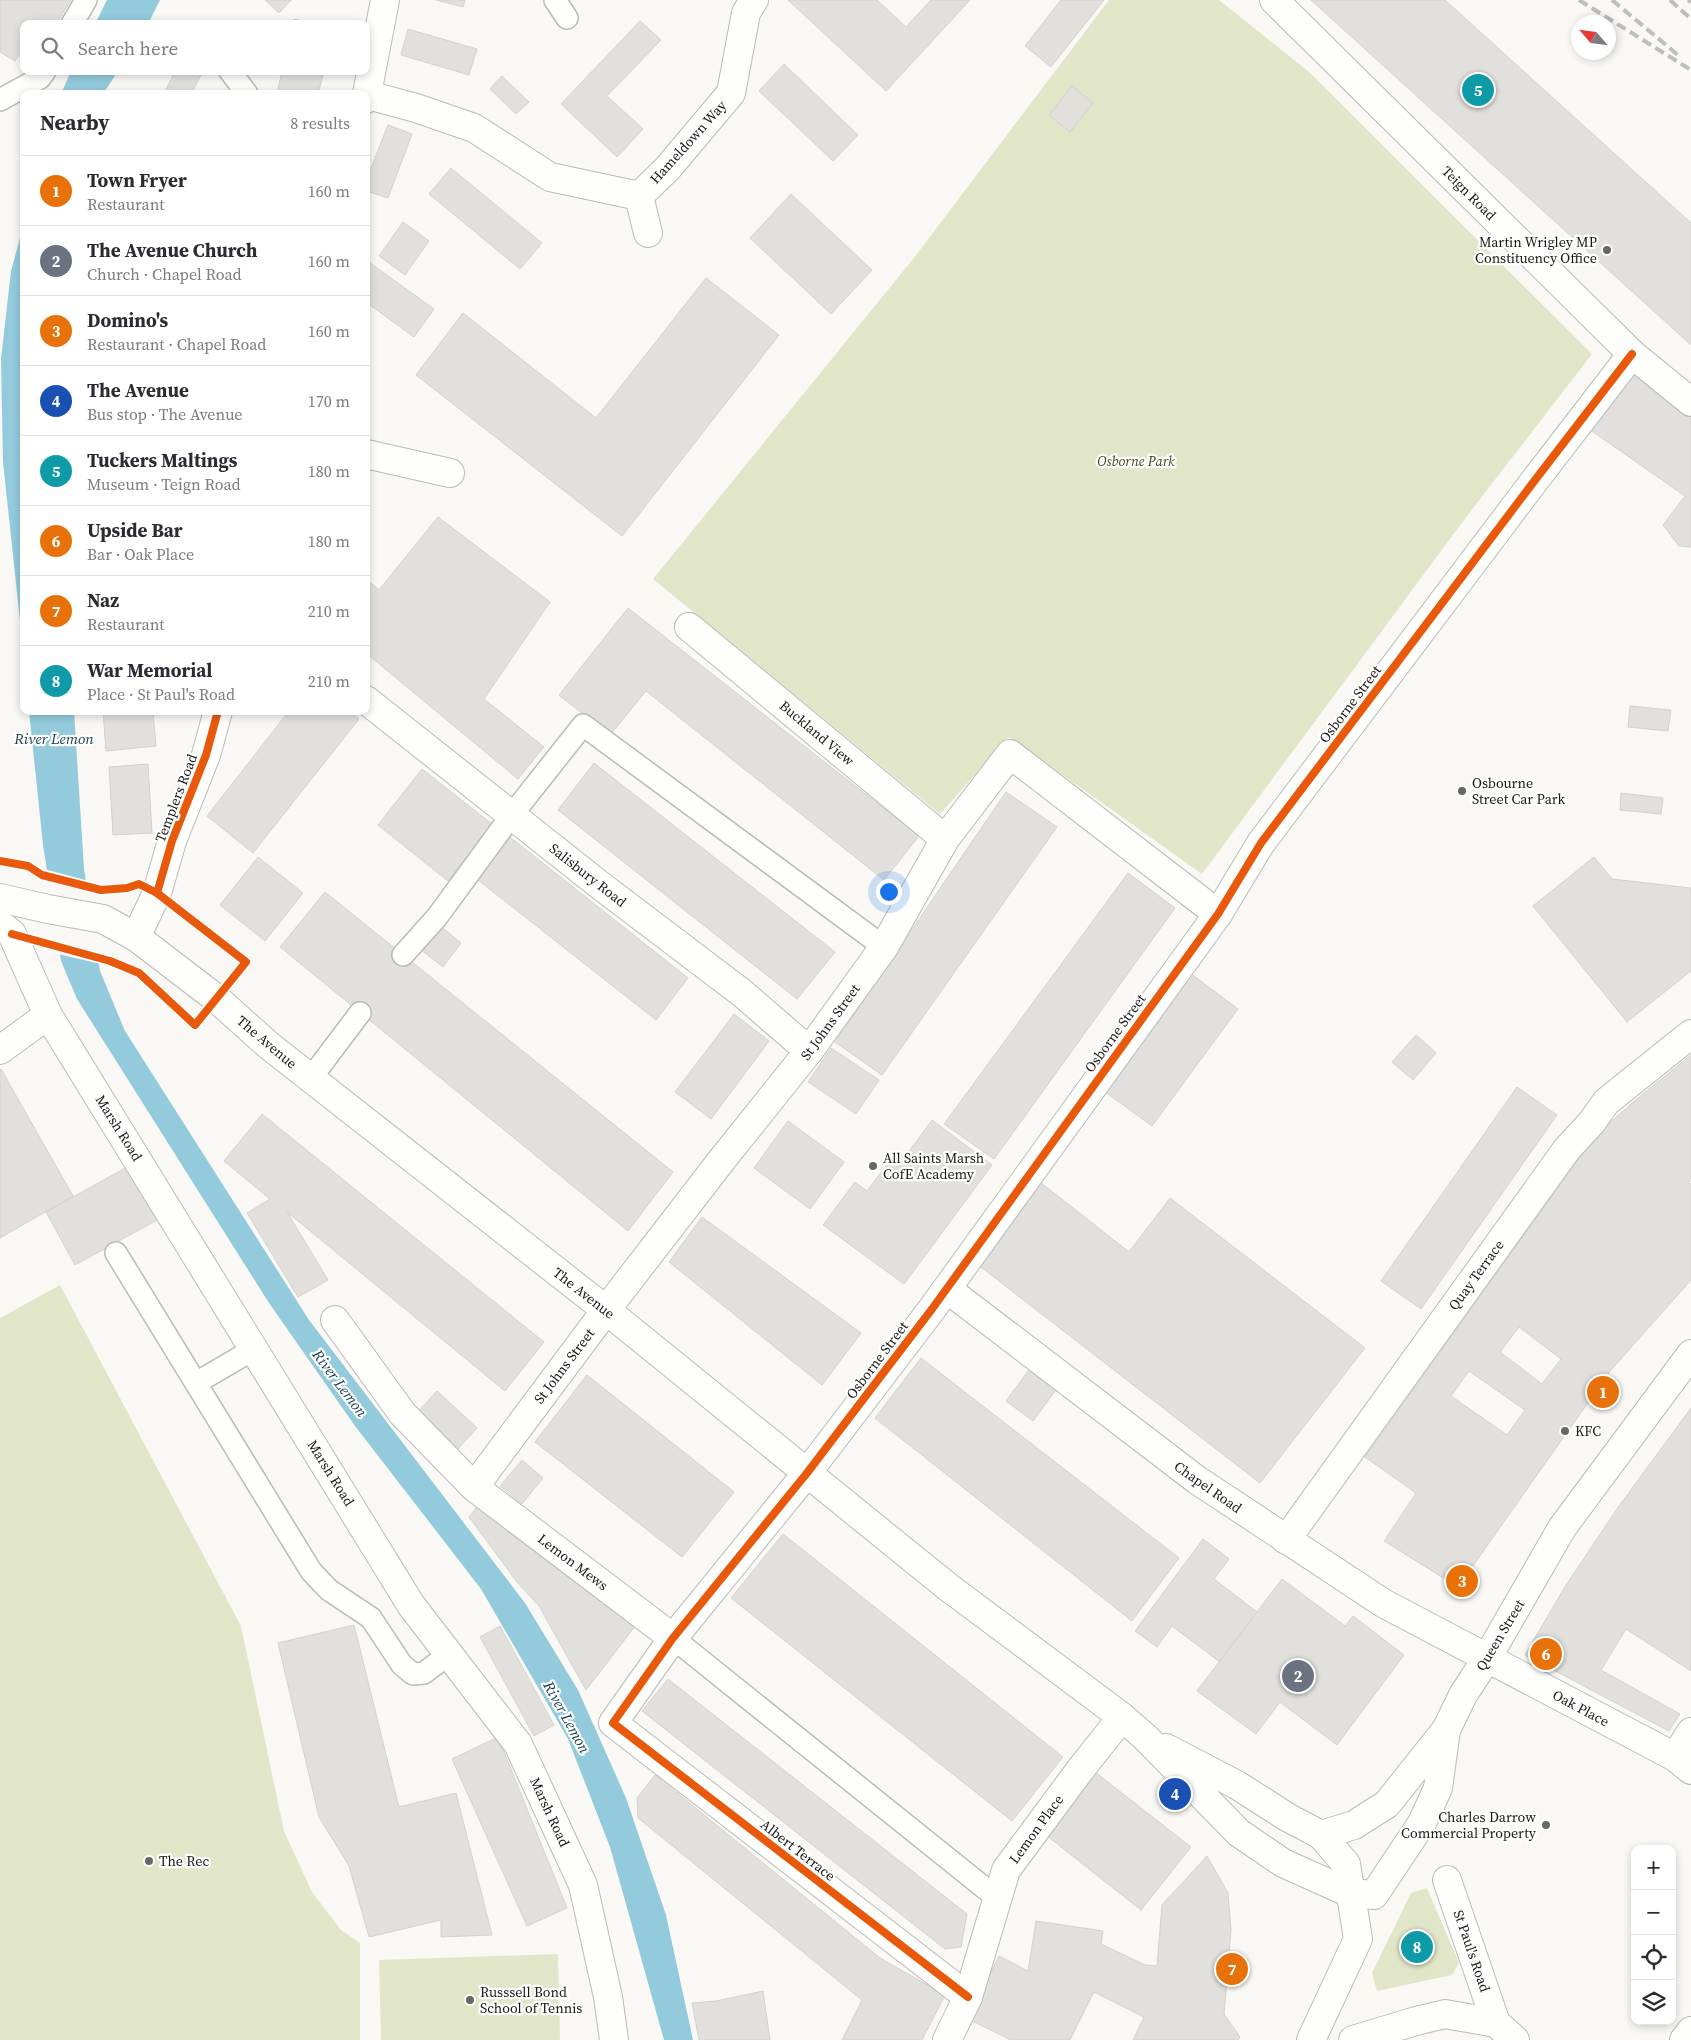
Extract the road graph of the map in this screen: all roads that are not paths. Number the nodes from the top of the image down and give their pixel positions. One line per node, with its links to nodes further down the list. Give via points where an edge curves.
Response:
1 (86, 0): 7 (lane)
2 (385, 0): 11 (street)
3 (555, 0): 6 (lane)
4 (754, 0): 14 (street, Hameldown Way, via 746,13 731,93 667,170)
5 (1274, 0): 16 (street, Teign Road)
6 (567, 18)
7 (74, 20)
8 (42, 75): 13 (lane)
9 (233, 75): 10 (lane)
10 (243, 90)
11 (368, 90)
12 (370, 98): 14 (street, Hameldown Way, via 416,108 474,128 550,177)
13 (0, 100)
14 (639, 196): 15 (street, Hameldown Way)
15 (648, 233)
16 (1632, 354): 17 (street, Teign Road); 26 (street, Osborne Street, via 1261,843)
17 (1691, 402)
18 (370, 455): 19 (street)
19 (450, 473)
20 (689, 627): 24 (street, Buckland View)
21 (370, 703): 23 (street, Salisbury Road)
22 (217, 715): 28 (street, Templers Road, via 157,893)
23 (511, 816): 29 (lane, via 583,725); 30 (lane, via 437,917); 35 (street, Salisbury Road, via 742,993)
24 (945, 839): 26 (street, St Johns Street, via 1010,754); 29 (street, St Johns Street)
25 (0, 898): 28 (street, The Avenue, via 103,919)
26 (1218, 914): 38 (street, Osborne Street)
27 (0, 924): 32 (street, Marsh Road, via 12,934)
28 (136, 937): 36 (street, The Avenue, via 217,999)
29 (884, 947): 35 (street, St Johns Street)
30 (403, 955)
31 (360, 1013): 36 (lane)
32 (48, 1015): 34 (street); 41 (street, Marsh Road)
33 (1691, 1034): 46 (street, Quay Terrace, via 1606,1102 1567,1148)
34 (0, 1050)
35 (809, 1051): 39 (street, St Johns Street)
36 (311, 1078): 39 (street, The Avenue)
37 (116, 1253): 43 (lane)
38 (947, 1289): 44 (street, Osborne Street); 46 (street, Chapel Road, via 1197,1480)
39 (606, 1310): 44 (street, The Avenue); 45 (street, St Johns Street)
40 (335, 1320): 45 (street, Lemon Mews, via 402,1413)
41 (254, 1349): 43 (lane); 48 (street, Marsh Road, via 411,1605)
42 (1691, 1354): 49 (street, Queen Street, via 1562,1528)
43 (196, 1383): 48 (lane, via 311,1572 329,1590 371,1618 402,1666 413,1674 424,1673)
44 (807, 1473): 47 (street, Osborne Street); 50 (street, The Avenue, via 948,1587)
45 (474, 1487): 47 (street, Lemon Mews)
46 (1286, 1540): 49 (street, Chapel Road, via 1383,1603)
47 (673, 1638): 51 (street, Osborne Street); 59 (lane)
48 (449, 1654): 63 (street, Marsh Road, via 518,1744 583,1885 608,1997)
49 (1487, 1658): 52 (street, Queen Street, via 1463,1695); 55 (street, Oak Place)
50 (1122, 1717): 54 (street, The Avenue); 59 (street, Lemon Place, via 1006,1870)
51 (612, 1723): 60 (street, Albert Terrace)
52 (1446, 1730): 56 (street, via 1387,1804 1354,1825); 58 (street, Queen Street, via 1438,1788 1422,1822)
53 (1691, 1732): 55 (street, Oak Place)
54 (1145, 1737): 56 (street, The Avenue, via 1237,1785); 58 (street, The Avenue, via 1239,1833 1283,1863)
55 (1683, 1764)
56 (1321, 1835): 58 (street, Queen Street, via 1346,1864)
57 (1447, 1880): 61 (street, St Paul's Road)
58 (1362, 1894): 65 (street, Queen Street, via 1358,1939)
59 (997, 1898): 60 (street, Lemon Place)
60 (968, 1997): 64 (street, Lemon Place)
61 (1506, 2031): 66 (street, St Paul's Road, via 1445,2014)
62 (1691, 2031): 67 (street)
63 (614, 2040)
64 (947, 2040)
65 (1311, 2040)
66 (1353, 2040)
67 (1684, 2040)

